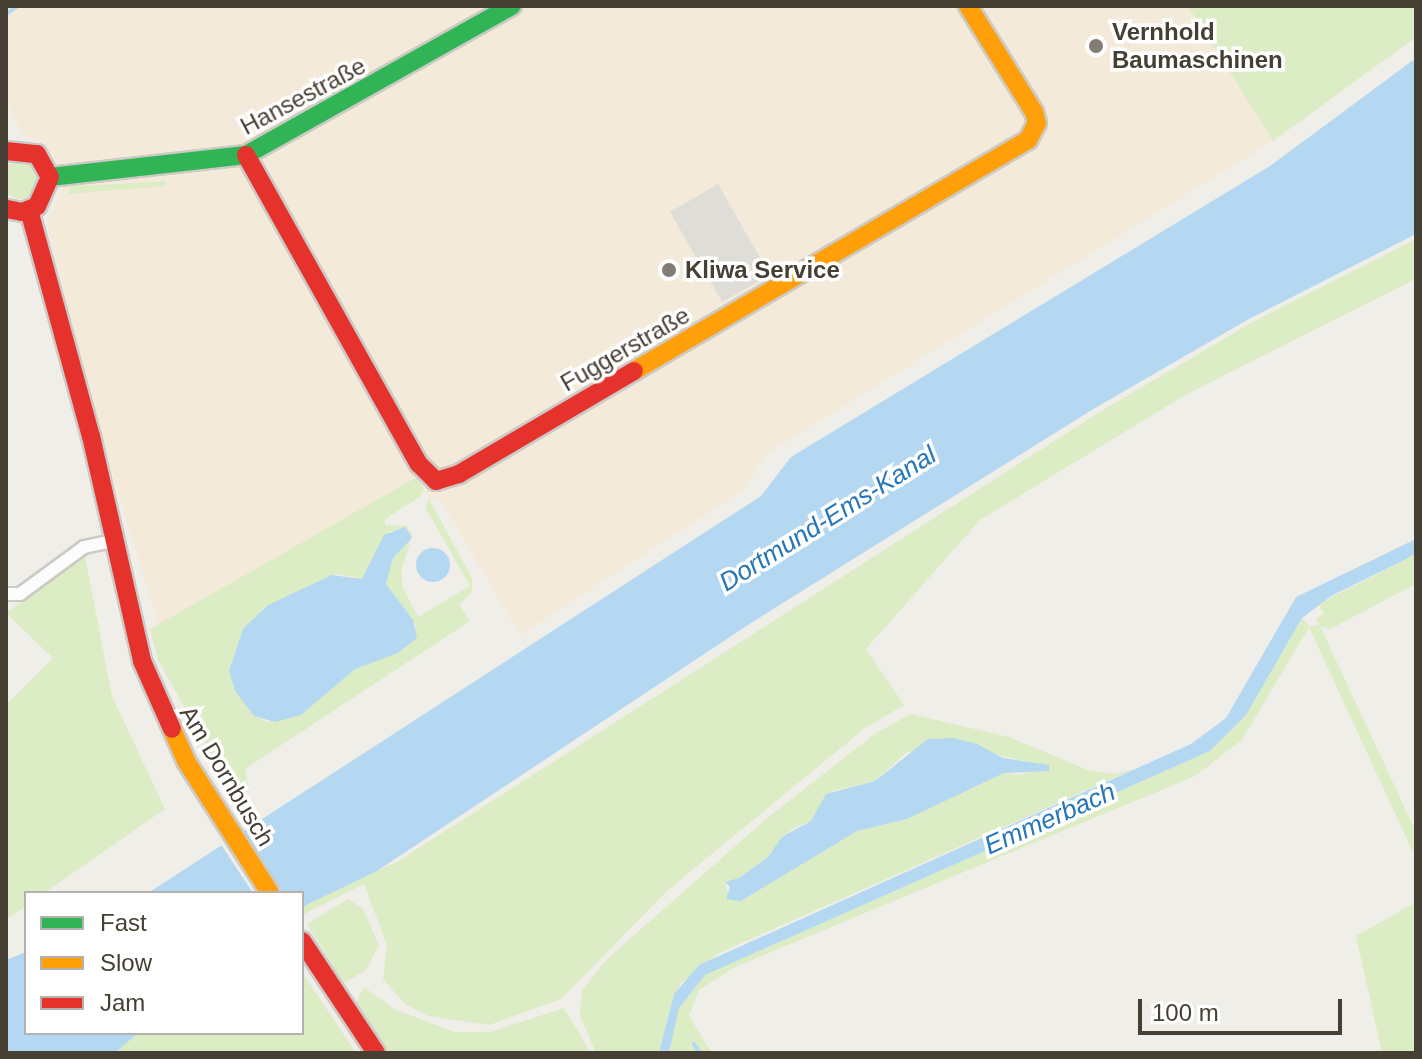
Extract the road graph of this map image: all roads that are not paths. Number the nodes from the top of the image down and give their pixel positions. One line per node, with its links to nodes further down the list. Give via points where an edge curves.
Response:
1 (512, 6): 4 (street, Hansestraße)
2 (968, 6): 4 (street, Fuggerstraße, via 1034,112 1037,123 1028,140 459,474 436,481 419,464)
3 (6, 150): 5 (street, via 37,154)
4 (246, 155): 5 (street, Hansestraße)
5 (50, 177): 7 (street, via 43,200)
6 (6, 209): 7 (street)
7 (29, 210): 8 (street, Am Dornbusch, via 91,436)
8 (113, 541): 9 (street, via 84,547 30,589); 10 (street, Am Dornbusch, via 156,699 224,823)
9 (6, 594)
10 (269, 891)
11 (304, 944): 12 (street)
12 (376, 1053)

